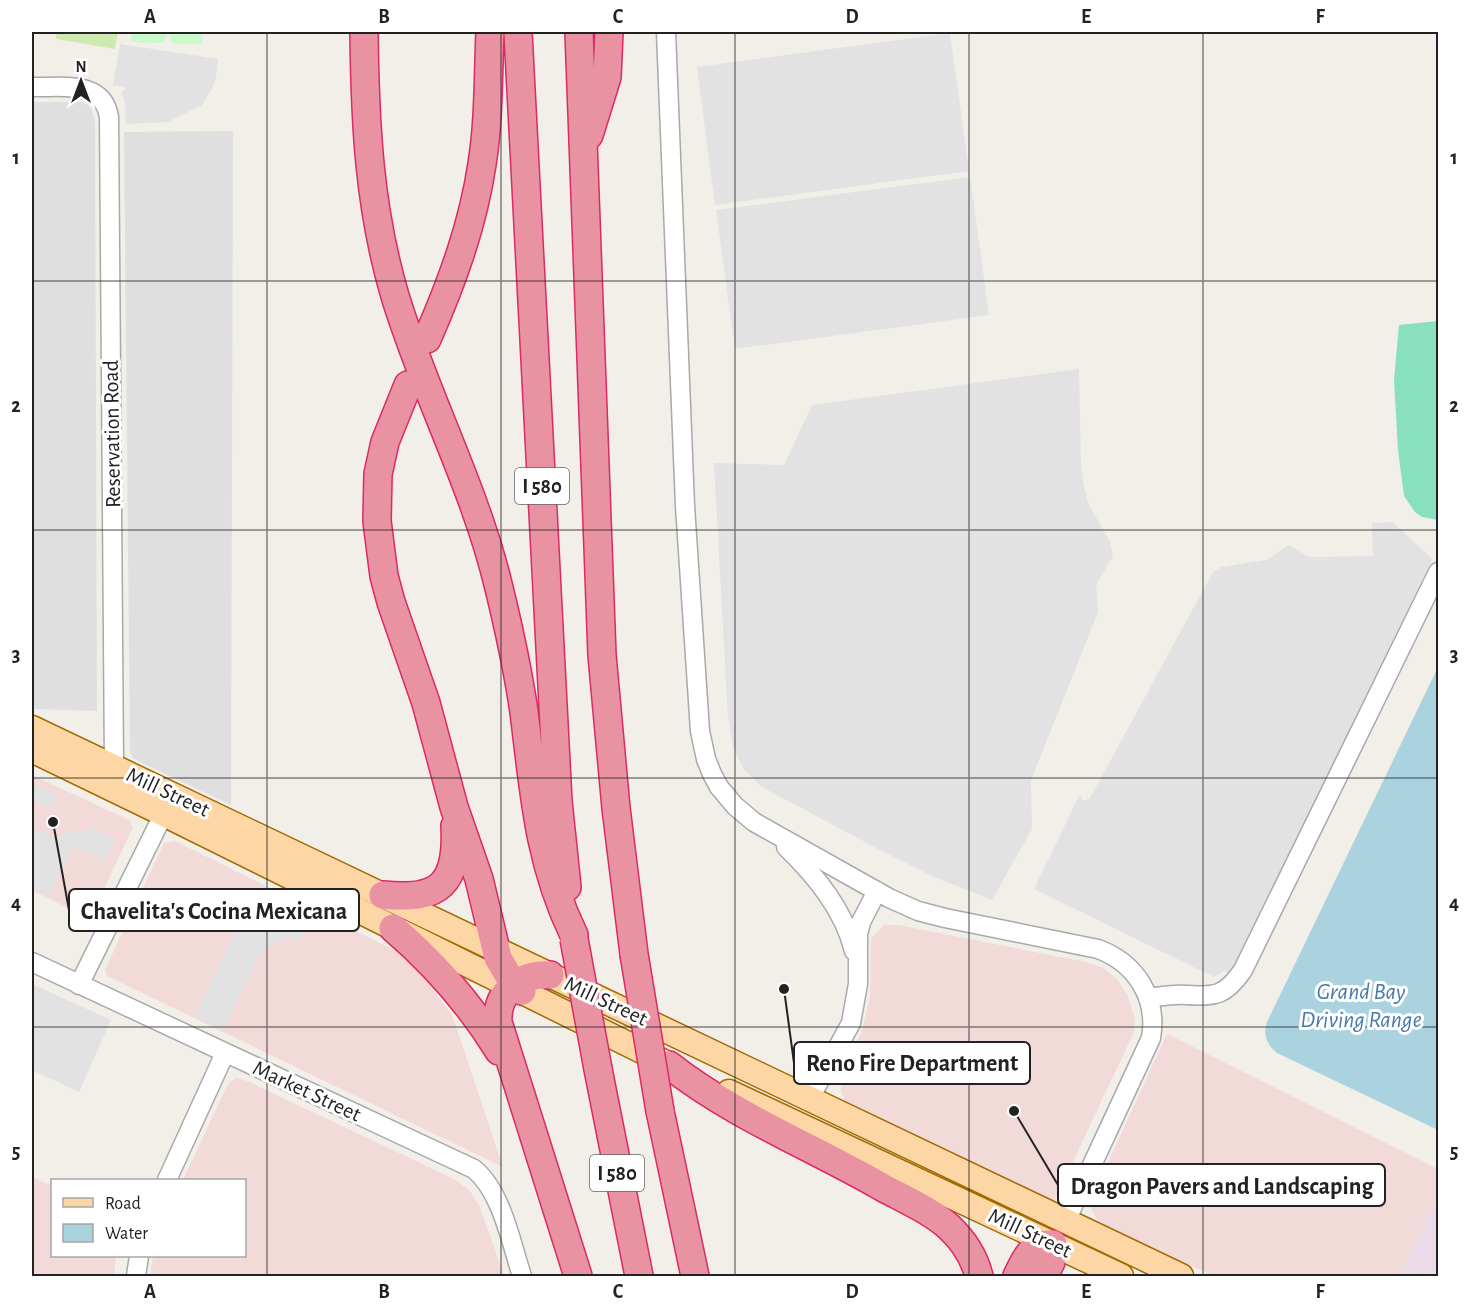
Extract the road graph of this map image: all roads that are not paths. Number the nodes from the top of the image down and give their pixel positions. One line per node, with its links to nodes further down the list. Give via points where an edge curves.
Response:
1 (364, 32): 21 (highway, via 368,160 385,259 404,325 490,553 524,712 543,848 560,906)
2 (490, 32): 9 (highway, via 486,132 477,193 464,247)
3 (518, 32): 21 (highway, I 580, via 558,801)
4 (579, 32): 8 (highway, I 580)
5 (609, 32): 8 (highway, via 607,77)
6 (666, 32): 17 (street, via 685,506 700,731 706,759 719,787)
7 (32, 87): 14 (street, Reservation Road, via 81,88 104,101 107,108)
8 (585, 151): 34 (highway, I 580, bridge, via 602,655 634,954)
9 (428, 339)
10 (408, 385): 16 (highway, via 385,442 380,466 376,505 379,549 391,602 426,703)
11 (1438, 572): 28 (street, via 1235,982 1210,996 1177,994)
12 (32, 728): 14 (main road, Mill Street)
13 (32, 750): 15 (main road, Mill Street)
14 (114, 767): 15 (main road, Mill Street)
15 (168, 804): 19 (main road, Mill Street); 20 (main road, Mill Street); 26 (street)
16 (454, 807): 19 (highway, via 455,854 447,878 423,895); 22 (highway, via 479,879)
17 (754, 822): 18 (street); 24 (street, via 802,863 831,900 847,929)
18 (878, 891): 24 (street, via 858,934); 28 (street, via 932,915 1109,953 1128,966)
19 (383, 895): 22 (main road, Mill Street)
20 (393, 928): 27 (main road, Mill Street); 32 (highway, via 434,965 469,1006 504,1059)
21 (574, 937): 41 (highway, I 580, bridge)
22 (494, 948): 25 (main road, Mill Street); 27 (highway)
23 (32, 962): 26 (street, Market Street)
24 (858, 972): 31 (street, via 850,1023)
25 (550, 975): 27 (highway, via 531,975); 31 (main road, Mill Street)
26 (79, 985): 29 (street, Market Street)
27 (516, 987): 30 (main road, Mill Street); 32 (highway, via 501,1002 498,1022)
28 (1149, 998): 35 (street, via 1153,1019 1148,1047)
29 (225, 1053): 33 (street); 39 (street, Market Street, via 474,1170 492,1190)
30 (669, 1065): 36 (main road, Mill Street); 44 (highway, via 736,1111 939,1219 966,1247)
31 (810, 1098): 35 (main road, Mill Street)
32 (524, 1101): 40 (highway)
33 (167, 1179)
34 (675, 1184): 42 (highway, I 580); 43 (highway, via 689,1231)
35 (1065, 1221): 36 (main road); 48 (main road, Mill Street)
36 (1053, 1244): 45 (highway, via 1031,1250); 46 (highway); 47 (main road, Mill Street)
37 (139, 1257): 38 (street)
38 (136, 1276)
39 (522, 1276)
40 (578, 1276)
41 (639, 1276)
42 (694, 1276)
43 (710, 1276)
44 (979, 1276)
45 (1017, 1276)
46 (1044, 1276)
47 (1121, 1276)
48 (1181, 1276)

